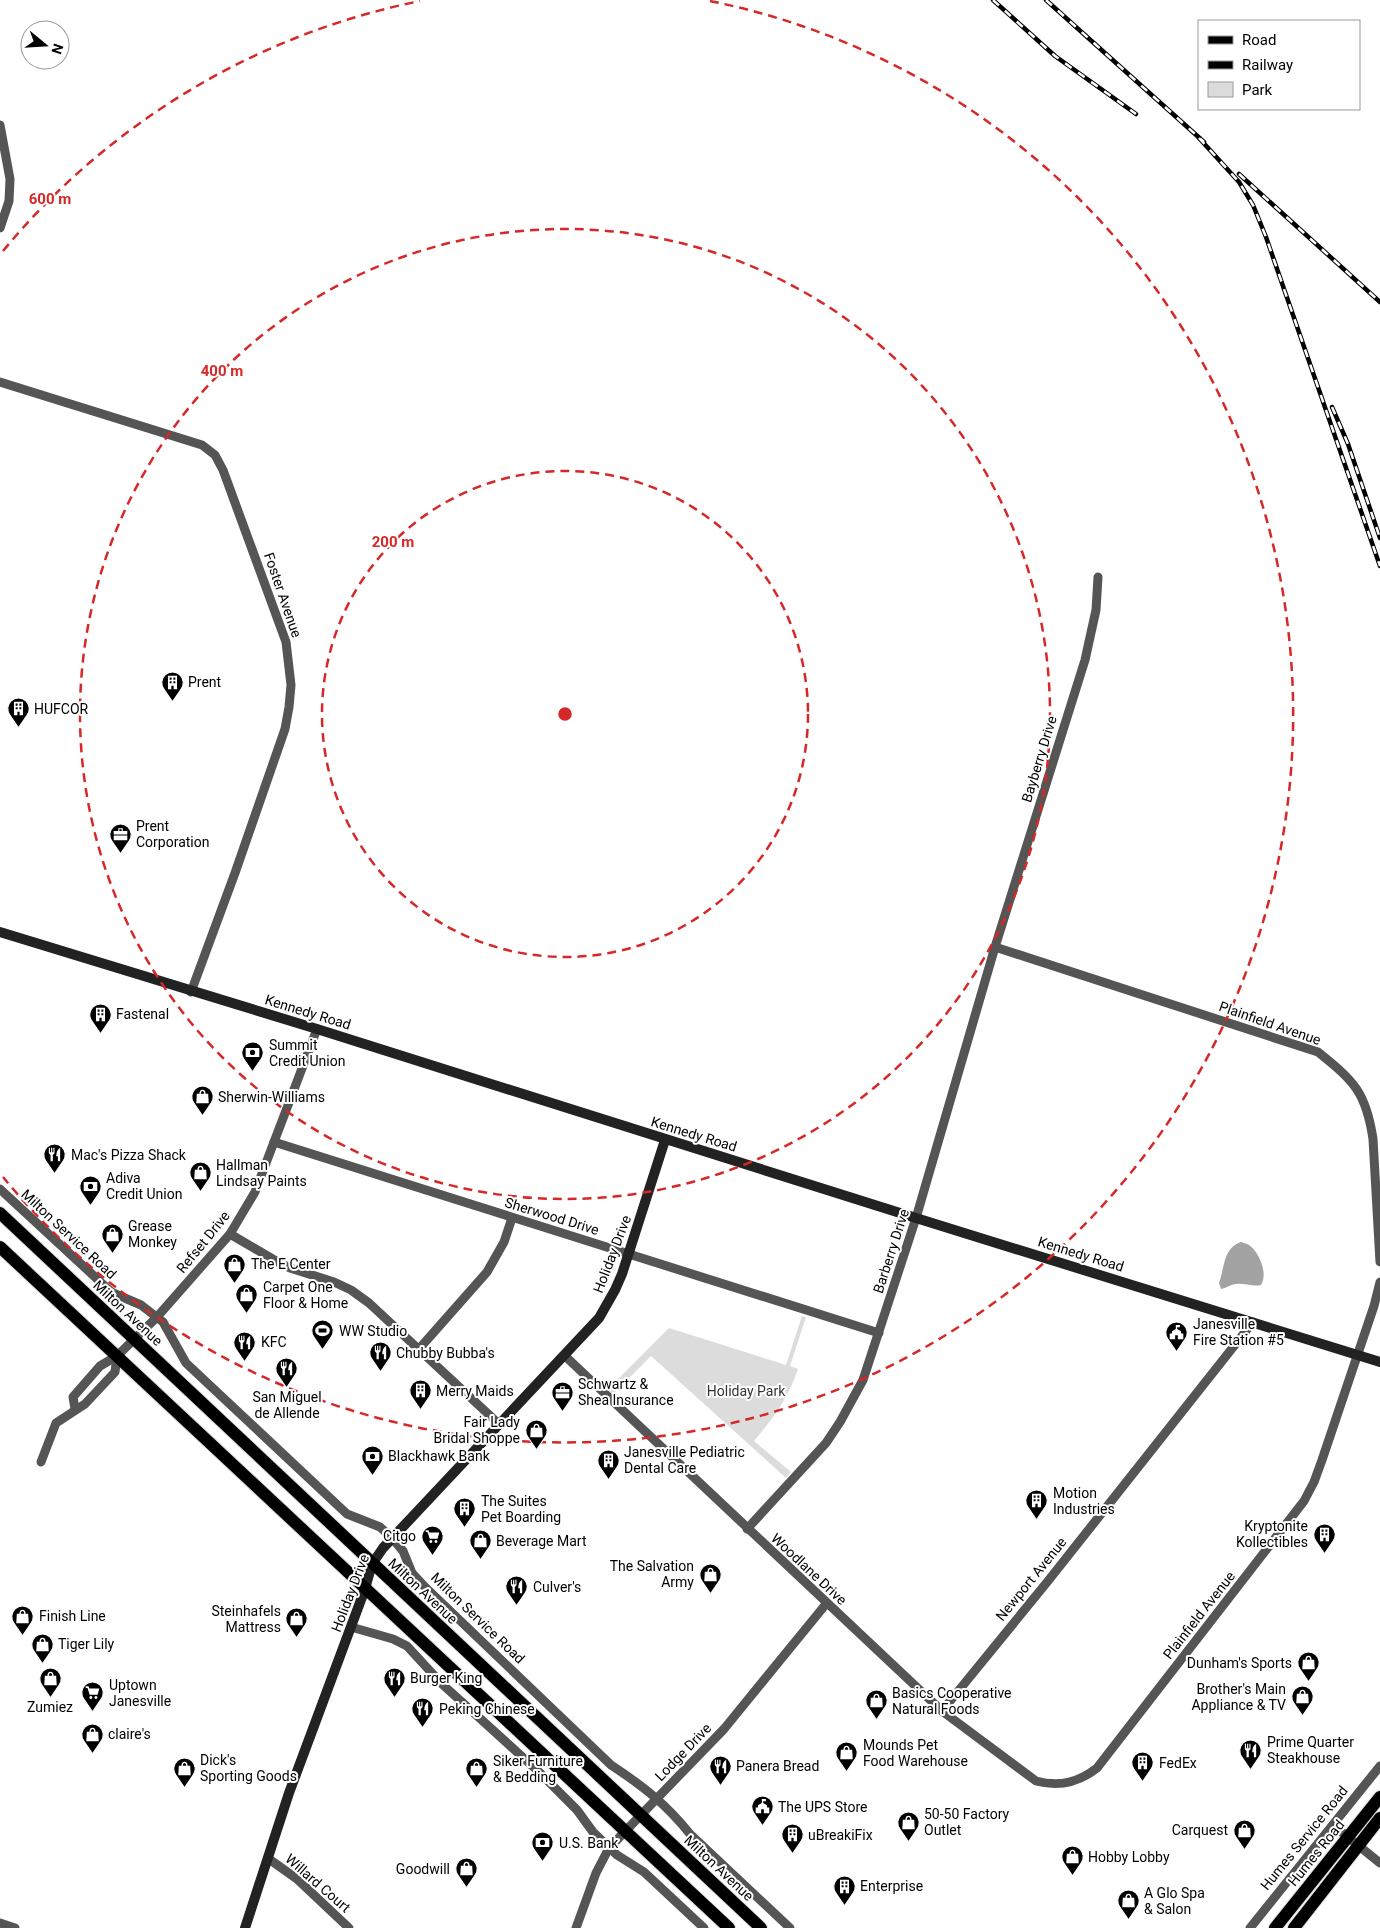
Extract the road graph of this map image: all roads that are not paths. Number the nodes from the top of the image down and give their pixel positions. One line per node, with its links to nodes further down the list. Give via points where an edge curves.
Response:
1 (0, 126): 2 (street)
2 (2, 141): 3 (street, via 10,179 9,201)
3 (0, 228)
4 (0, 382): 8 (street, Foster Avenue, via 202,445 215,455 286,642 291,685 285,729)
5 (1098, 577): 7 (street, Bayberry Drive, via 1092,635)
6 (0, 932): 8 (street, Kennedy Road)
7 (995, 947): 15 (street, Barberry Drive); 19 (street, Plainfield Avenue, via 1318,1052 1347,1076 1358,1090 1370,1119)
8 (191, 992): 9 (street, Kennedy Road)
9 (317, 1029): 10 (street, Kennedy Road); 11 (street, Refset Drive)
10 (665, 1140): 15 (street, Kennedy Road); 18 (street, Holiday Drive)
11 (274, 1142): 14 (street, Sherwood Drive); 16 (street, Refset Drive, via 255,1192)
12 (0, 1189): 21 (street, Milton Service Road, via 113,1293 141,1305)
13 (0, 1213): 24 (main road, Milton Avenue)
14 (512, 1218): 18 (street, Sherwood Drive); 25 (street, via 504,1242 487,1272)
15 (916, 1218): 22 (street, Kennedy Road); 23 (street, Barberry Drive)
16 (230, 1234): 21 (street, Refset Drive); 25 (street, via 290,1268 350,1290)
17 (0, 1247): 27 (main road)
18 (628, 1254): 23 (street, Sherwood Drive); 28 (street, Holiday Drive, via 615,1290 599,1318)
19 (1380, 1262)
20 (1380, 1282): 26 (street, Plainfield Avenue)
21 (157, 1317): 24 (street, Refset Drive); 34 (street, Milton Service Road, via 168,1328 186,1363 320,1490 347,1514 380,1527)
22 (1253, 1322): 26 (street, Kennedy Road); 39 (street, Newport Avenue)
23 (879, 1333): 33 (street, Barberry Drive, via 863,1380 826,1443)
24 (134, 1340): 27 (street, Refset Drive); 35 (main road, Milton Avenue)
25 (419, 1349): 31 (street)
26 (1358, 1355): 29 (street, Kennedy Road); 41 (street, Plainfield Avenue, via 1314,1482 1304,1501 1096,1768 1075,1782)
27 (117, 1356): 30 (street, via 115,1372 85,1404); 30 (street, Refset Drive, via 100,1366 73,1397); 36 (main road)
28 (564, 1356): 31 (street, Holiday Drive); 33 (street, Woodlane Drive)
29 (1380, 1362)
30 (75, 1410): 32 (street, via 56,1422)
31 (500, 1425): 34 (street, Holiday Drive)
32 (41, 1462)
33 (747, 1529): 37 (street, Woodlane Drive)
34 (394, 1539): 35 (street, Holiday Drive); 43 (street, Milton Service Road, via 412,1573 426,1588 611,1765)
35 (372, 1564): 36 (street, Holiday Drive); 44 (main road, Milton Avenue)
36 (365, 1589): 38 (street, Holiday Drive); 47 (main road)
37 (826, 1604): 39 (street, Woodlane Drive); 43 (street, Lodge Drive, via 733,1719)
38 (351, 1628): 50 (street, via 407,1646 442,1684 578,1810); 51 (street, Holiday Drive, via 289,1794)
39 (942, 1711): 41 (street, Woodlane Drive, via 1023,1773)
40 (1380, 1766): 46 (street, Humes Service Road)
41 (1048, 1784)
42 (1380, 1797): 48 (main road, Humes Road)
43 (657, 1798): 44 (street, Lodge Drive); 61 (street, Milton Service Road, via 690,1834)
44 (641, 1816): 47 (street, Lodge Drive); 60 (main road, Milton Avenue)
45 (1380, 1818): 49 (main road)
46 (1333, 1825): 48 (street); 62 (street, Humes Service Road)
47 (626, 1832): 50 (street, Lodge Drive); 59 (main road)
48 (1348, 1837): 49 (street); 63 (main road, Humes Road)
49 (1359, 1846): 52 (street); 64 (main road)
50 (609, 1848): 57 (street, Lodge Drive); 58 (street, via 644,1872)
51 (269, 1859): 55 (street, Holiday Drive); 56 (street, Willard Court, via 297,1879)
52 (1380, 1863)
53 (0, 1923): 54 (street)
54 (15, 1928)
55 (245, 1928)
56 (349, 1928)
57 (576, 1928)
58 (704, 1928)
59 (729, 1928)
60 (761, 1928)
61 (790, 1928)
62 (1250, 1928)
63 (1275, 1928)
64 (1294, 1928)

